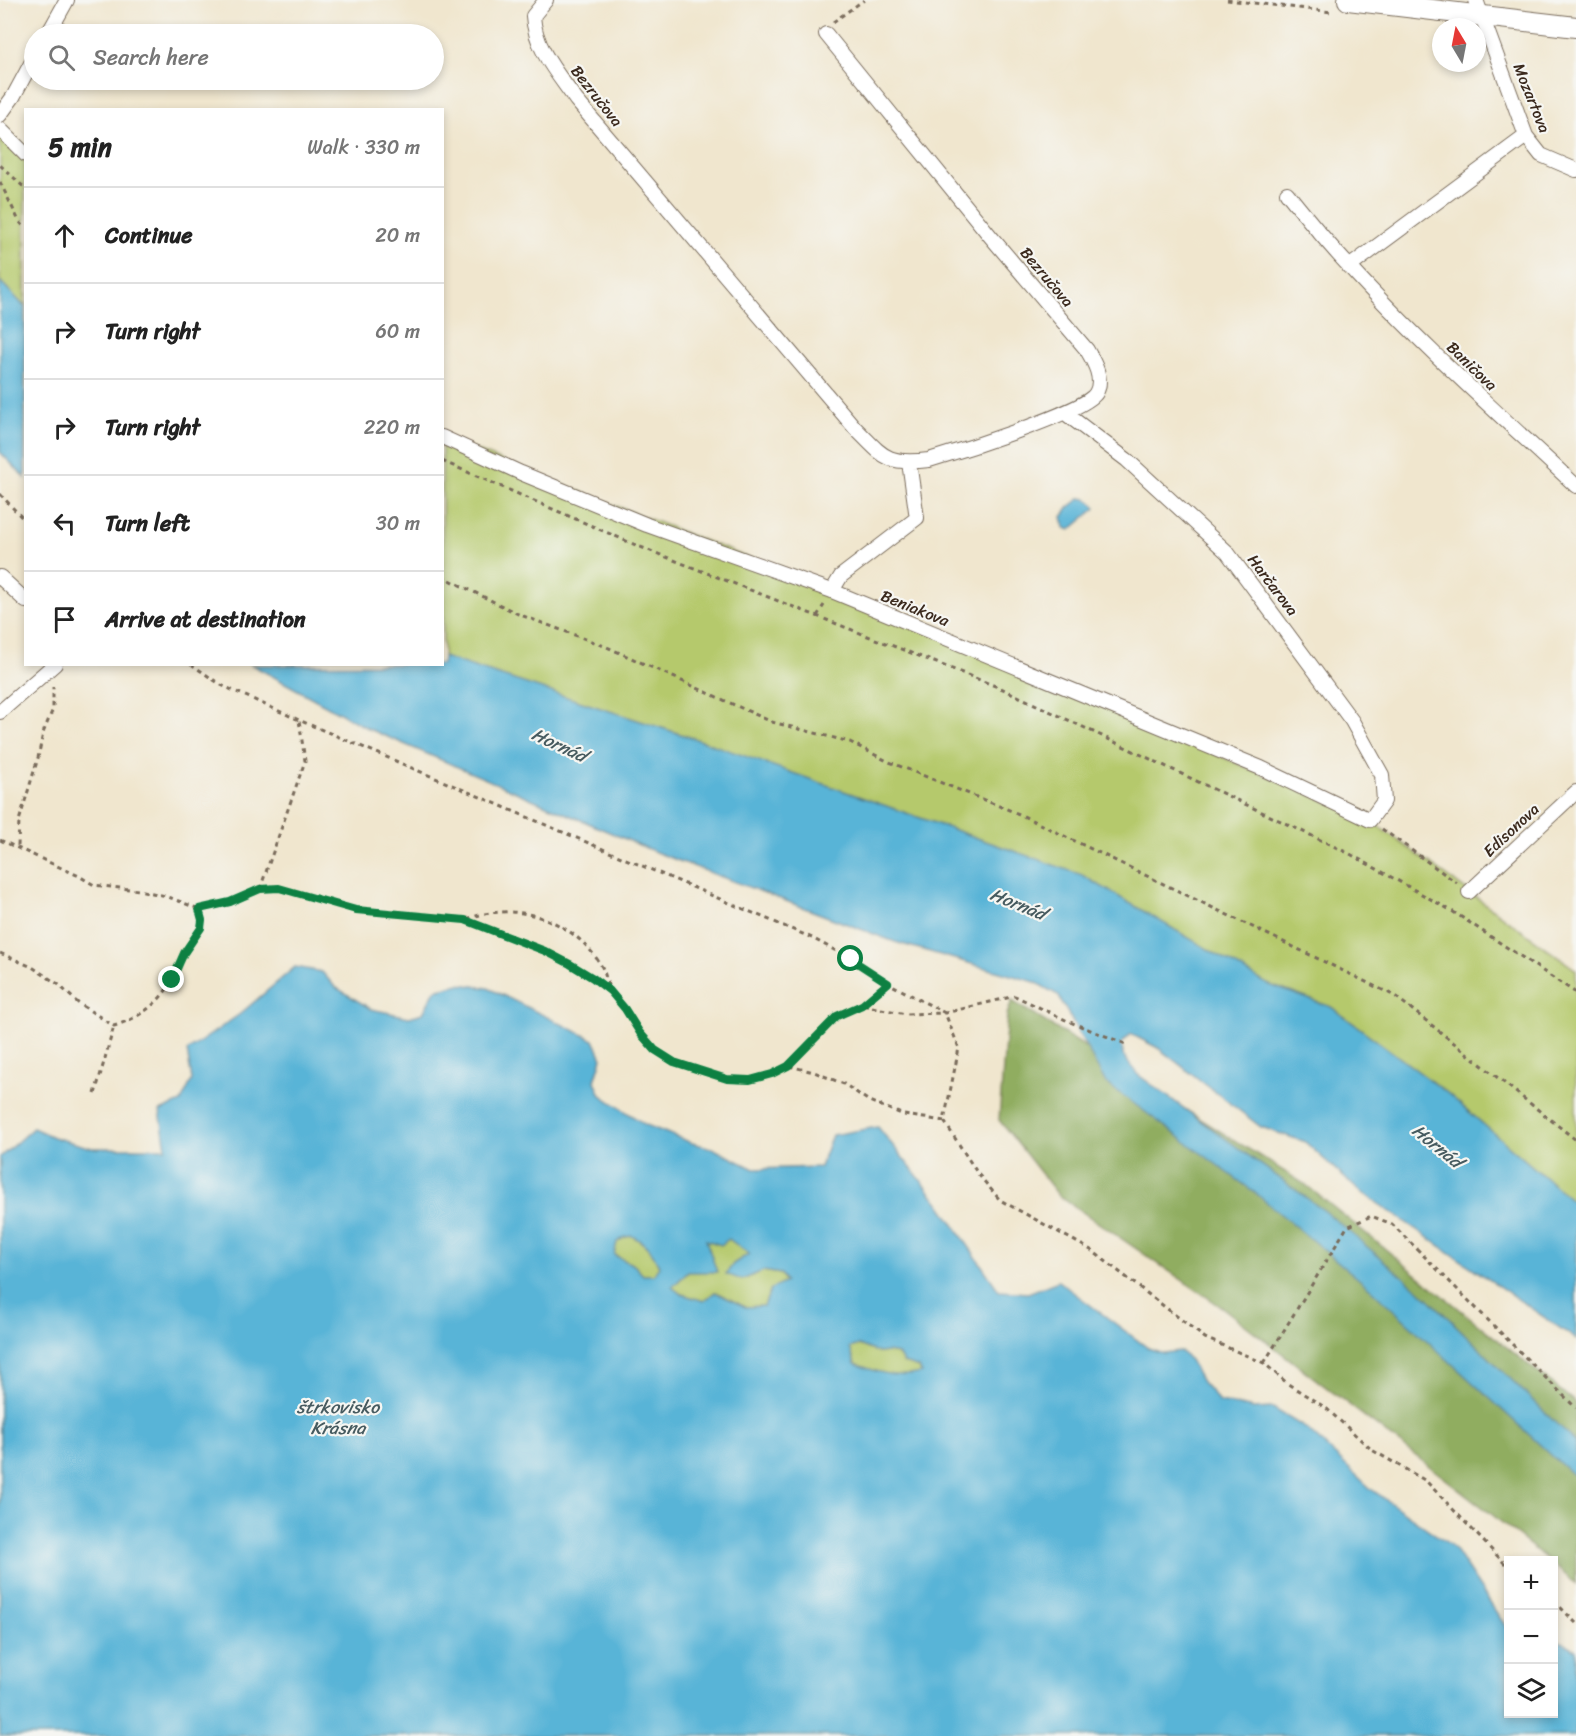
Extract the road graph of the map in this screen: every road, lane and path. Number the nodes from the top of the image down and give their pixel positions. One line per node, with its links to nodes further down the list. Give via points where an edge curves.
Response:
1 (67, 0): 7 (street)
2 (546, 0): 25 (street, Bezručova, via 532,16 533,27 540,48 576,100 855,428 892,461)
3 (864, 0): 9 (path, via 831,23)
4 (1348, 0): 5 (main road)
5 (1408, 3): 6 (main road)
6 (1479, 8): 8 (main road); 13 (street, Mozartova)
7 (54, 24)
8 (1576, 27)
9 (826, 34): 22 (street, Bezručova, via 1087,350 1096,365 1098,391 1092,399)
10 (24, 77): 11 (street)
11 (0, 115)
12 (0, 129): 14 (street)
13 (1526, 136): 16 (street, Mozartova, via 1541,155); 21 (street)
14 (24, 153)
15 (0, 165): 18 (path)
16 (1576, 171)
17 (0, 182): 20 (path)
18 (24, 187)
19 (1287, 193): 21 (street, Baničova)
20 (24, 227)
21 (1349, 267): 26 (street, Baničova, via 1453,372)
22 (1065, 413): 25 (street, Bezručova, via 954,452); 38 (street, Harčarova, via 1127,460 1227,552 1278,619 1352,721 1382,775 1384,801)
23 (444, 438): 31 (street, Beniakova, via 647,525)
24 (444, 462): 48 (path, via 638,546 1003,689 1350,854 1452,910)
25 (909, 462): 31 (street, via 917,518 841,576)
26 (1576, 486)
27 (0, 494): 28 (path)
28 (24, 520)
29 (444, 577): 56 (path, via 518,614 607,647 772,722 850,742 1019,814 1395,996)
30 (0, 578): 32 (street)
31 (832, 591): 38 (street, Beniakova, via 1261,768)
32 (24, 599)
33 (195, 666): 36 (path, via 220,685)
34 (51, 668): 35 (street); 40 (path, via 53,709 19,820)
35 (0, 712)
36 (299, 720): 41 (path, via 305,760); 46 (path, via 812,938)
37 (1576, 792): 42 (street, Edisonova)
38 (1370, 820): 42 (path)
39 (0, 840): 40 (path)
40 (18, 847): 43 (path, via 94,885 166,896)
41 (260, 889): 43 (path, via 230,902); 44 (path, via 279,888 356,910)
42 (1469, 892)
43 (199, 909): 51 (path, via 201,928 159,999 143,1013)
44 (465, 920): 47 (path, via 545,951); 47 (path, via 511,911 541,917 562,927 592,953 603,969)
45 (0, 953): 51 (path, via 32,967)
46 (888, 983): 49 (path); 50 (path)
47 (610, 991): 53 (path, via 655,1050 674,1062 727,1079 750,1080)
48 (1576, 993)
49 (862, 1005): 50 (path, via 906,1014); 53 (path, via 837,1016)
50 (945, 1013): 52 (path, via 1015,996); 55 (path, via 959,1048)
51 (114, 1026): 54 (path)
52 (1126, 1044)
53 (788, 1066): 55 (path, via 844,1084 869,1101 904,1115)
54 (95, 1094)
55 (944, 1121): 57 (path, via 1000,1200 1091,1250 1205,1338)
56 (1576, 1140)
57 (1264, 1363): 58 (path, via 1347,1227 1371,1216 1392,1224); 59 (path, via 1326,1408 1372,1450 1426,1481)
58 (1576, 1408)
59 (1504, 1562)
60 (1558, 1605): 61 (path)
61 (1576, 1623)

